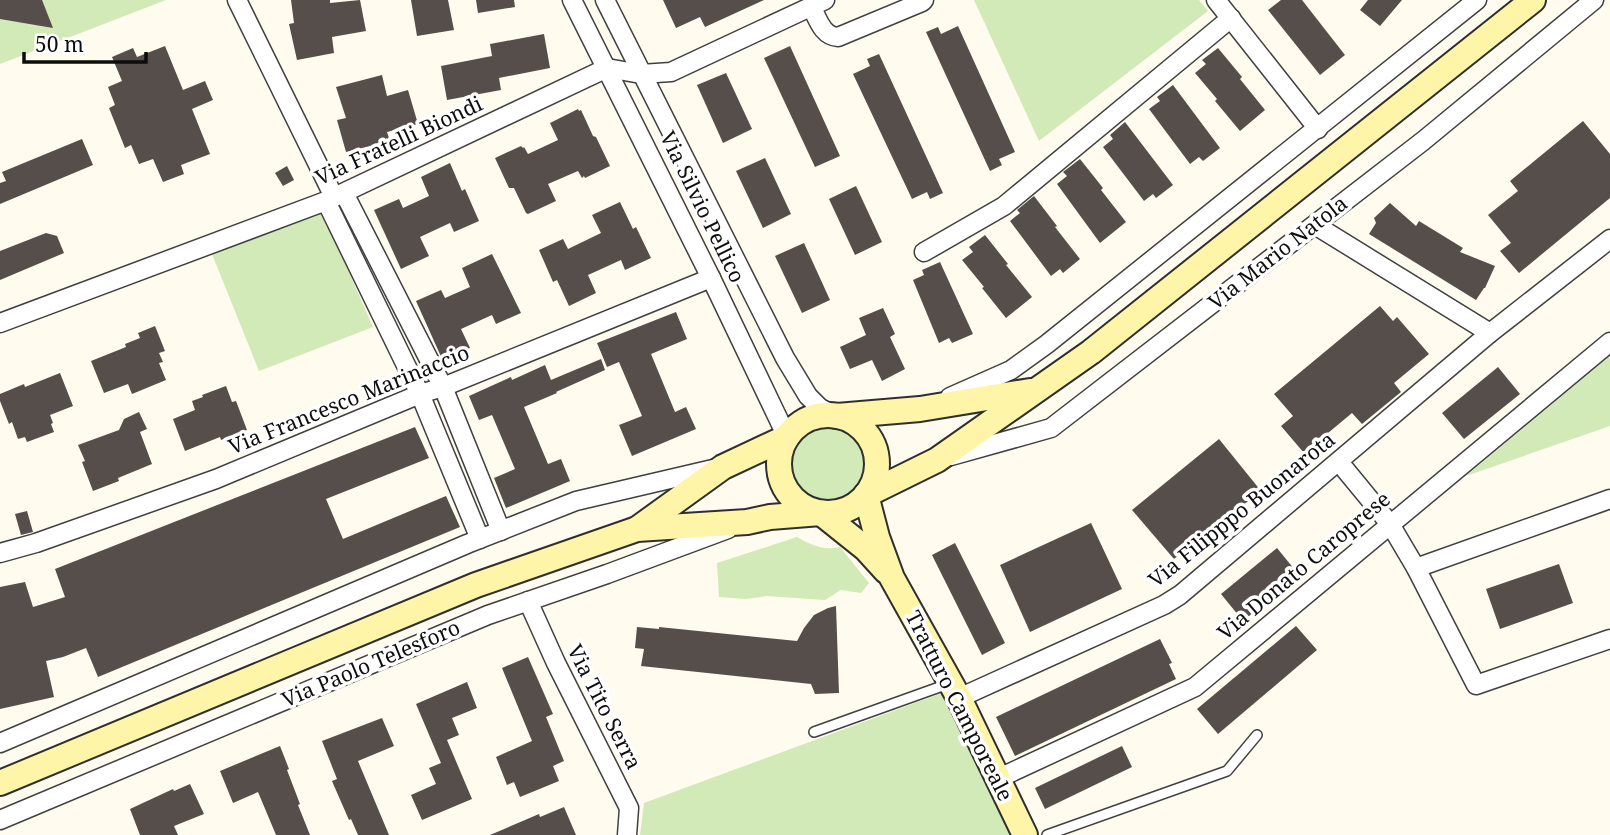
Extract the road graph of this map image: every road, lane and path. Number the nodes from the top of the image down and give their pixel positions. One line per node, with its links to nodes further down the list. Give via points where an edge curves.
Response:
1 (237, 0): 14 (street)
2 (572, 0): 11 (street, Via Silvio Pellico)
3 (605, 0): 12 (street, Via Silvio Pellico)
4 (924, 0): 9 (street, via 838,37 825,32)
5 (1216, 0): 10 (street)
6 (1477, 0): 13 (street, Via Mario Natola)
7 (1533, 0): 23 (street, Via Mario Natola)
8 (1594, 0): 15 (street, Via Mario Natola)
9 (818, 3): 12 (street, via 671,72)
10 (1231, 18): 13 (street); 17 (street, via 1004,206)
11 (607, 68): 12 (street); 14 (street, Via Fratelli Biondi); 18 (street, Via Silvio Pellico)
12 (640, 74): 26 (street, Via Silvio Pellico, via 785,358 808,396)
13 (1318, 129): 25 (street, Via Mario Natola, via 1011,370)
14 (334, 197): 19 (street, Via Fratelli Biondi); 22 (street); 24 (street)
15 (1315, 225): 20 (street); 28 (street, Via Mario Natola, via 1051,428)
16 (1610, 239): 20 (street, Via Filipppo Buonarota)
17 (924, 252)
18 (711, 278): 22 (street, Via Francesco Marinaccio); 27 (street, Via Silvio Pellico)
19 (0, 323)
20 (1490, 334): 29 (street, Via Filipppo Buonarota)
21 (1610, 342): 35 (street, Via Donato Caroprese)
22 (443, 387): 24 (street, Via Francesco Marinaccio); 37 (street)
23 (1038, 390): 25 (street, Via Mario Natola); 28 (street, Via Mario Natola)
24 (420, 394): 38 (street); 39 (street, Via Francesco Marinaccio, via 216,479)
25 (920, 409): 26 (street, Via Mario Natola)
26 (836, 416): 27 (street, via 807,420); 31 (street, via 858,425 872,443 876,472)
27 (787, 436): 30 (street, Via Paolo Telesforo); 33 (street, via 778,463 780,478 789,495)
28 (937, 460): 31 (street, Via Mario Natola)
29 (1339, 461): 35 (street); 44 (street, Via Filipppo Buonarota, via 1164,605 1031,664)
30 (723, 467): 36 (street, Via Paolo Telesforo); 37 (street, Via Paolo Telesforo, via 576,502)
31 (866, 495): 33 (street, via 846,510); 41 (street, Tratturo Camporeale)
32 (1610, 499): 40 (street)
33 (821, 513): 34 (street, Via Paolo Telesforo); 41 (street, Tratturo Camporeale, via 866,549)
34 (747, 522): 36 (street, Via Paolo Telesforo); 42 (street, Via Paolo Telesforo)
35 (1390, 524): 40 (street); 48 (street, Via Donato Caroprese, via 1195,687)
36 (638, 529): 49 (street, Via Paolo Telesforo, via 475,585)
37 (500, 531): 38 (street, Via Paolo Telesforo)
38 (480, 539): 47 (street, Via Paolo Telesforo)
39 (0, 553)
40 (1416, 568): 43 (street, via 1476,685)
41 (892, 578): 44 (street, Tratturo Camporeale)
42 (528, 601): 50 (street, Via Paolo Telesforo); 51 (street, Via Tito Serra, via 629,808)
43 (1610, 639)
44 (954, 691): 45 (lane); 48 (street, Tratturo Camporeale)
45 (814, 732)
46 (1257, 735): 53 (lane, via 1227,771)
47 (0, 743)
48 (997, 779): 52 (street, Tratturo Camporeale)
49 (0, 783)
50 (0, 820)
51 (627, 835)
52 (1025, 835)
53 (1047, 835)

